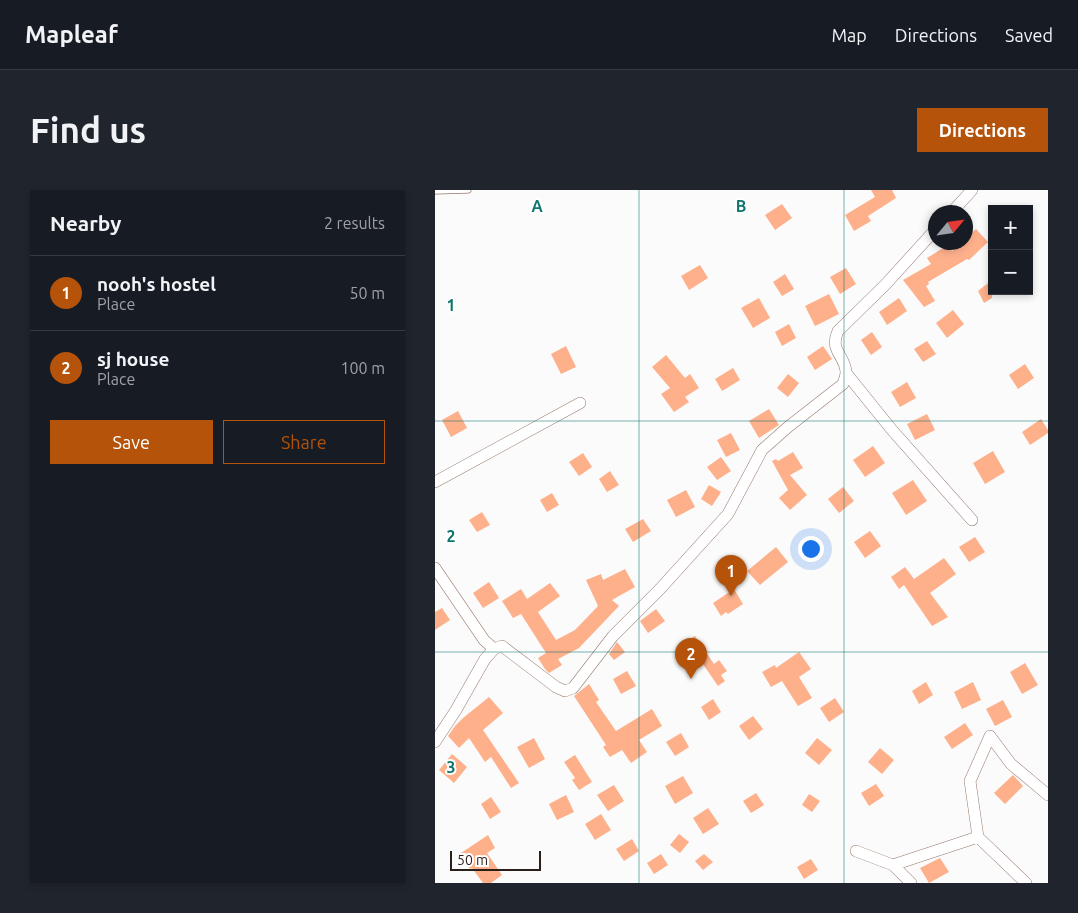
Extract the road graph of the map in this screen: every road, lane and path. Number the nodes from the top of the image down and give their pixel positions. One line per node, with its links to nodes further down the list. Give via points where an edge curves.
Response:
1 (468, 190): 3 (lane)
2 (972, 190): 4 (street)
3 (435, 191)
4 (958, 205)
5 (928, 238): 6 (street, via 838,331 834,339 835,348)
6 (846, 373): 9 (street); 11 (street, via 843,384 762,450 728,514 613,636 573,688 565,691 556,687 503,646)
7 (580, 403): 8 (street)
8 (435, 482)
9 (971, 520)
10 (435, 568): 11 (street, via 484,640)
11 (494, 649): 12 (street)
12 (435, 742)
13 (1048, 795): 14 (street, via 1011,764 990,736 969,781)
14 (978, 837): 16 (street); 18 (street)
15 (856, 851): 16 (street)
16 (893, 866): 17 (street)
17 (911, 883)
18 (1026, 883)

